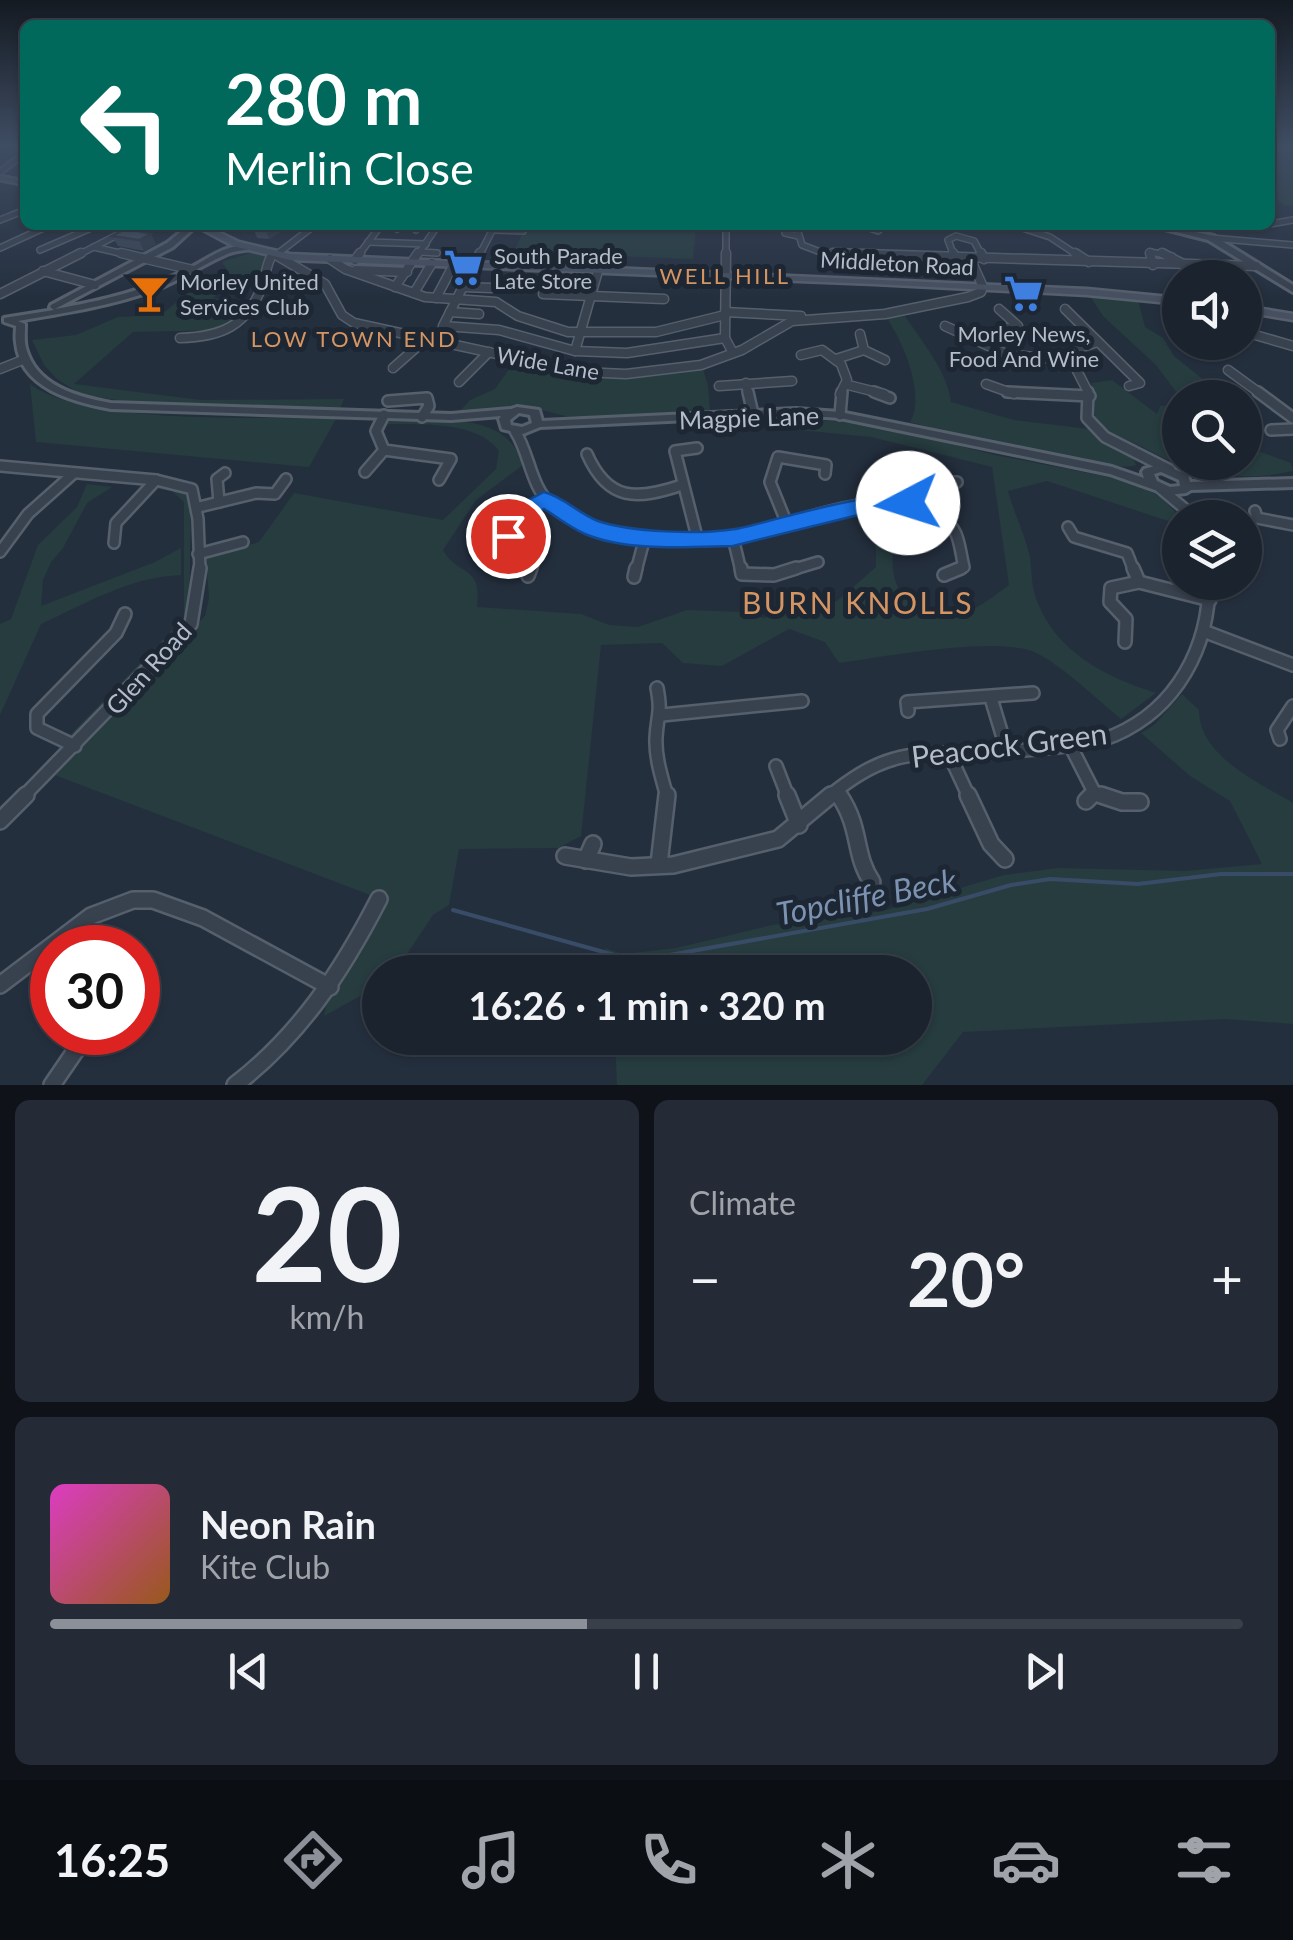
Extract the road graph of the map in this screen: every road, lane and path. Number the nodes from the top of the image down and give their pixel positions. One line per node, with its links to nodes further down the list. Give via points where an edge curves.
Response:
1 (39, 230): 32 (street)
2 (86, 230): 33 (street)
3 (127, 230): 30 (street)
4 (189, 230): 39 (street)
5 (202, 230): 31 (main road, Middleton Road)
6 (308, 230): 35 (street)
7 (378, 230): 24 (street)
8 (397, 230): 26 (street)
9 (416, 230): 27 (street)
10 (435, 230): 28 (street)
11 (468, 230): 23 (street)
12 (493, 230): 47 (street)
13 (508, 230): 20 (street)
14 (726, 230): 56 (street)
15 (783, 230): 21 (street)
16 (797, 230): 21 (street)
17 (1030, 230): 45 (street)
18 (1176, 230): 22 (street)
19 (1264, 230): 25 (street)
20 (523, 232)
21 (798, 236): 37 (street, via 802,245 823,253)
22 (1210, 238): 25 (street); 44 (street)
23 (462, 239)
24 (368, 242): 26 (street); 42 (street)
25 (1270, 242): 29 (street)
26 (388, 243): 27 (street)
27 (408, 244): 28 (street)
28 (426, 244): 34 (street)
29 (1293, 245)
30 (94, 246): 39 (street); 55 (street)
31 (225, 246): 35 (main road, Middleton Road); 52 (street)
32 (0, 248)
33 (40, 250)
34 (421, 252): 36 (street); 50 (street)
35 (274, 255): 40 (main road, Middleton Road); 89 (street, via 232,330 214,338); 91 (street, Wide Lane, via 325,284 347,320)
36 (435, 258): 46 (main road, Middleton Road); 50 (main road, Middleton Road); 63 (street)
37 (955, 258): 38 (street); 41 (street, via 948,240 956,236 974,241)
38 (970, 258): 41 (street); 60 (street)
39 (146, 259): 52 (street); 57 (street)
40 (330, 259): 42 (main road, Middleton Road); 51 (street)
41 (984, 259): 45 (street)
42 (356, 260): 50 (main road, Middleton Road)
43 (1176, 260): 48 (street, via 1150,252)
44 (1246, 260)
45 (1090, 262): 48 (street)
46 (454, 264): 47 (main road, Middleton Road); 67 (street)
47 (474, 265): 53 (main road, Middleton Road); 59 (street)
48 (1154, 265): 49 (street)
49 (1162, 265)
50 (410, 267): 51 (street); 58 (street)
51 (346, 269): 58 (street)
52 (193, 270): 71 (street, via 132,297)
53 (598, 270): 56 (main road, Middleton Road); 66 (street)
54 (1262, 270): 62 (street)
55 (42, 271): 57 (street); 64 (street)
56 (725, 276): 60 (main road, Middleton Road); 77 (street)
57 (95, 284): 71 (street)
58 (395, 287): 63 (street)
59 (463, 287): 61 (street); 68 (street)
60 (982, 287): 69 (main road, Middleton Road); 79 (street, Wide Lane, via 921,308)
61 (492, 288)
62 (1293, 289)
63 (414, 293): 67 (street)
64 (0, 294)
65 (542, 294): 66 (street)
66 (590, 296): 70 (street); 86 (street)
67 (436, 298): 68 (street)
68 (457, 298): 74 (street); 86 (street, via 496,302 544,326)
69 (1162, 298)
70 (664, 299)
71 (58, 309): 78 (street); 81 (street)
72 (1066, 311): 92 (street, via 1093,329)
73 (1262, 311): 80 (main road)
74 (450, 312): 76 (street); 96 (street, via 443,326 499,330)
75 (999, 312): 82 (street)
76 (480, 314)
77 (725, 314): 79 (street); 86 (street, via 656,332); 90 (street)
78 (35, 316): 81 (street); 85 (street)
79 (822, 317): 98 (street, Wide Lane, via 792,322)
80 (1293, 317)
81 (4, 318): 85 (street, via 20,324)
82 (1018, 326): 84 (street); 95 (street, via 1003,329)
83 (952, 328): 95 (street)
84 (1028, 330)
85 (22, 333): 100 (street)
86 (580, 333): 96 (street)
87 (860, 334): 94 (street)
88 (1262, 337): 93 (street)
89 (180, 338)
90 (724, 338): 96 (street, via 627,353); 98 (street)
91 (426, 339): 97 (street, Wide Lane); 104 (street)
92 (1098, 342): 103 (street, via 1079,348); 113 (street, via 1140,383)
93 (1293, 346)
94 (864, 350): 101 (street); 102 (street)
95 (994, 350): 103 (street, via 1019,359)
96 (575, 351)
97 (489, 352): 98 (street, Wide Lane, via 602,374 687,368); 108 (street)
98 (733, 353)
99 (802, 355): 101 (street, via 818,350)
100 (25, 358): 105 (street); 120 (street, via 59,392 110,406)
101 (836, 358): 111 (street, via 849,373)
102 (885, 360)
103 (1072, 361): 114 (street)
104 (394, 368)
105 (0, 369)
106 (1228, 370): 123 (street, via 1251,376 1262,399)
107 (792, 381): 109 (street)
108 (459, 382)
109 (746, 384): 112 (street); 118 (street)
110 (986, 384): 114 (street, via 1025,396)
111 (848, 385): 115 (street); 119 (street, via 840,394)
112 (719, 386)
113 (1129, 386)
114 (1090, 396): 131 (street, via 1087,418 1096,430)
115 (890, 398)
116 (388, 401): 121 (street, via 427,398)
117 (510, 412): 122 (street); 124 (street, via 525,409); 125 (street, via 504,418)
118 (753, 414): 119 (street, Magpie Lane); 124 (street, Magpie Lane)
119 (840, 415): 136 (street, Magpie Lane)
120 (384, 416): 121 (street); 130 (street, via 376,431)
121 (422, 417): 122 (street)
122 (480, 418): 125 (street)
123 (1293, 418)
124 (535, 423): 125 (street); 128 (street)
125 (510, 428): 128 (street)
126 (1293, 429): 127 (street)
127 (1271, 430)
128 (525, 444): 153 (street)
129 (698, 448): 150 (street, via 676,451)
130 (384, 450): 138 (street); 144 (street, via 450,458)
131 (1140, 452): 133 (street); 137 (street)
132 (587, 454): 150 (street, via 598,480 617,492)
133 (1162, 464)
134 (0, 466): 139 (street)
135 (1162, 470): 137 (street, Magpie Lane)
136 (1112, 471): 137 (street, Magpie Lane); 151 (street, Magpie Lane)
137 (1148, 471): 151 (street)
138 (365, 472)
139 (75, 473): 143 (street); 168 (street, via 28,514)
140 (226, 473): 156 (street, via 216,478)
141 (824, 474): 160 (street, via 826,465 791,456 771,465 768,478)
142 (286, 479): 156 (street, via 275,494)
143 (156, 480): 157 (street, via 192,489); 167 (street, via 116,523)
144 (439, 480)
145 (1181, 480): 152 (street)
146 (1214, 480): 148 (street)
147 (957, 482): 158 (street, via 932,482)
148 (1226, 483): 149 (street); 152 (street)
149 (1293, 484)
150 (682, 485): 164 (street)
151 (1158, 487): 152 (street, Magpie Lane); 154 (street)
152 (1187, 487): 155 (street)
153 (544, 499): 163 (street, via 591,528); 172 (street, via 504,536 534,562)
154 (1172, 500)
155 (1187, 500)
156 (219, 502): 157 (street)
157 (199, 507): 169 (street, Glen Road)
158 (924, 507): 160 (street, via 890,502); 171 (street, via 955,530 964,568)
159 (1262, 520): 161 (street)
160 (787, 524): 165 (street)
161 (1293, 525)
162 (1068, 527): 174 (street, via 1074,536 1128,553)
163 (645, 537): 164 (street); 173 (street)
164 (697, 537): 165 (street)
165 (733, 538): 170 (street, via 741,577)
166 (243, 542): 169 (street)
167 (114, 544)
168 (0, 552)
169 (198, 554): 190 (street, Glen Road, via 200,607 191,624)
170 (818, 562)
171 (944, 575)
172 (528, 576)
173 (634, 577)
174 (1139, 582): 175 (street); 179 (street, via 1108,594 1126,620)
175 (1162, 588)
176 (1210, 600): 178 (street, Peacock Green)
177 (126, 614): 190 (street, via 37,714 37,728)
178 (1206, 632): 180 (street); 189 (street, Peacock Green, via 1176,689 1132,726)
179 (1125, 642)
180 (1293, 668)
181 (656, 688): 187 (street)
182 (1033, 693): 183 (street)
183 (991, 698): 186 (street, via 906,702); 191 (street)
184 (802, 702): 187 (street, via 785,696)
185 (1293, 706): 188 (street)
186 (908, 711)
187 (662, 715): 202 (street, via 656,736 668,799)
188 (1280, 738)
189 (1069, 743): 191 (street, Peacock Green); 195 (street, via 1090,797)
190 (75, 746): 196 (street, Glen Road)
191 (1007, 750): 192 (street, Peacock Green)
192 (949, 754): 194 (street, Peacock Green, via 896,758 851,778); 200 (street)
193 (776, 766): 197 (street)
194 (837, 792): 197 (street, Peacock Green); 203 (street, via 850,811 862,846 859,863)
195 (1140, 802)
196 (0, 821)
197 (799, 825): 202 (street, Peacock Green, via 778,839)
198 (593, 844): 201 (street)
199 (565, 856): 201 (street, Peacock Green)
200 (1004, 859)
201 (586, 860): 202 (street, Peacock Green)
202 (659, 864)
203 (872, 882)
204 (379, 898): 206 (street)
205 (0, 985): 206 (street, via 104,909 153,900 203,918)
206 (330, 987): 209 (street, via 298,1030)
207 (72, 1055): 208 (street)
208 (52, 1085)
209 (235, 1085)

